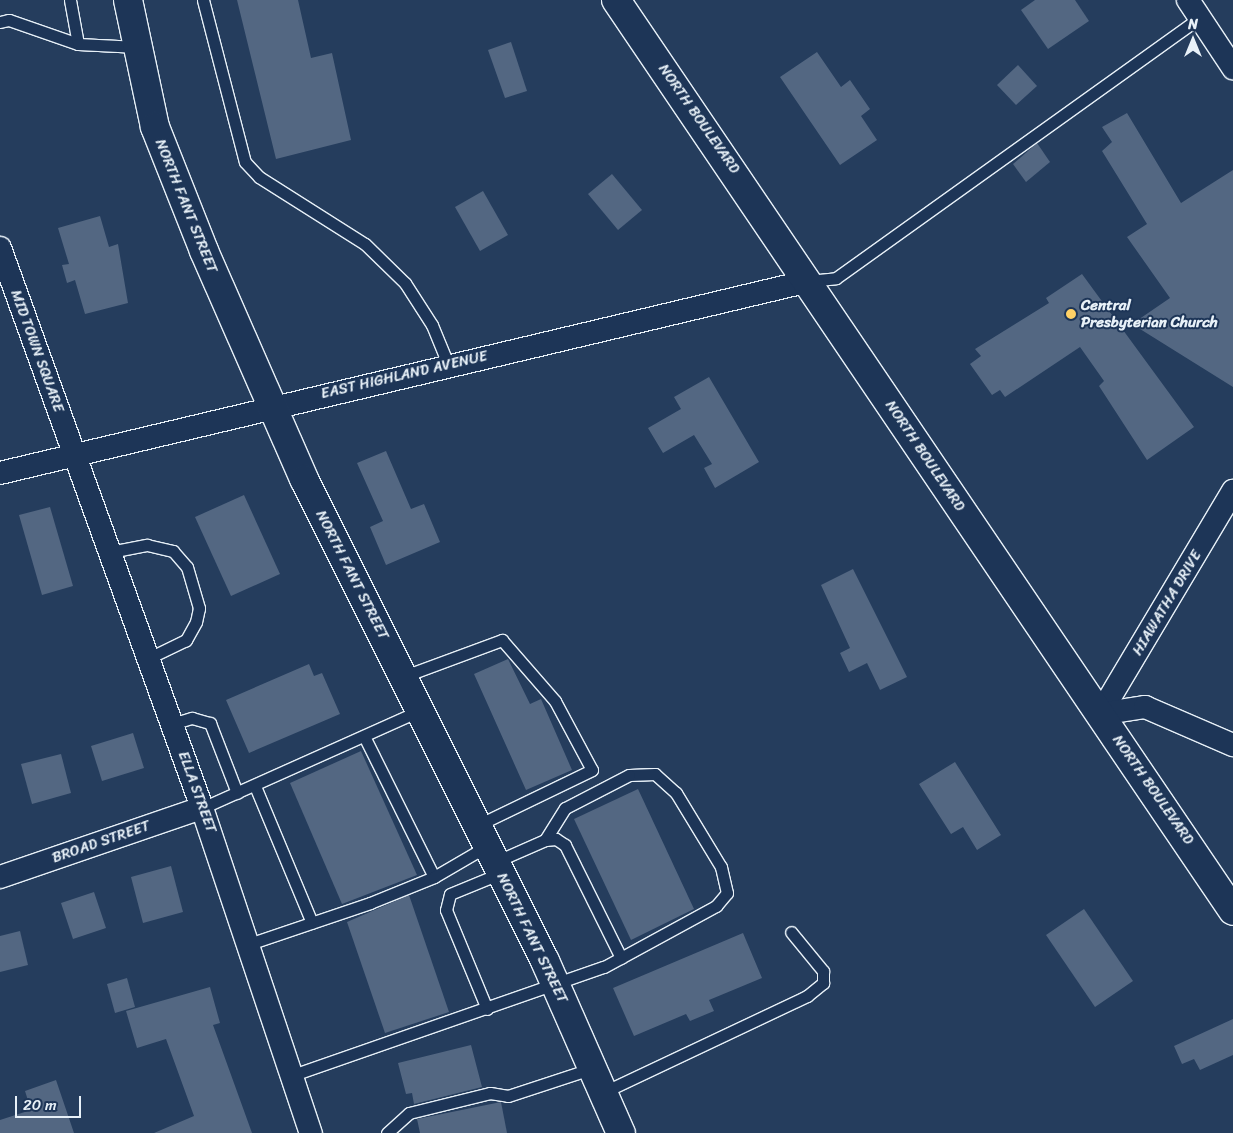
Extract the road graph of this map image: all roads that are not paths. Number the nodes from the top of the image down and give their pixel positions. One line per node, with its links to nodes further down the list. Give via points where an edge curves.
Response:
1 (70, 0): 7 (lane)
2 (128, 0): 8 (main road, NORTH FANT STREET)
3 (203, 0): 12 (lane, via 245,162 259,177 365,244 405,282 432,325)
4 (616, 0): 11 (main road, NORTH BOULEVARD)
5 (1194, 8): 9 (street); 11 (lane, via 836,278)
6 (0, 22): 7 (lane, via 9,20)
7 (78, 44): 8 (lane)
8 (138, 47): 13 (main road, NORTH FANT STREET, via 155,127)
9 (1233, 68)
10 (0, 248): 14 (street, MID TOWN SQUARE)
11 (809, 281): 12 (street, EAST HIGHLAND AVENUE); 21 (main road, NORTH BOULEVARD)
12 (448, 364): 13 (street, EAST HIGHLAND AVENUE)
13 (272, 406): 14 (street, EAST HIGHLAND AVENUE); 19 (main road, NORTH FANT STREET)
14 (74, 455): 15 (street, EAST HIGHLAND AVENUE); 17 (street, ELLA STREET)
15 (0, 473)
16 (1233, 491): 21 (street, HIAWATHA DRIVE)
17 (110, 552): 18 (street, ELLA STREET); 18 (lane, via 147,545 173,551 188,567 199,608 196,622 186,640)
18 (150, 658): 22 (street, ELLA STREET)
19 (402, 676): 20 (main road, NORTH FANT STREET); 29 (lane, via 502,640 555,701 592,770)
20 (420, 711): 23 (lane); 29 (main road, NORTH FANT STREET)
21 (1100, 714): 24 (street, via 1145,707); 32 (main road, NORTH BOULEVARD)
22 (172, 724): 26 (lane, via 192,718 210,723); 27 (street, ELLA STREET)
23 (365, 738): 25 (lane); 31 (lane)
24 (1233, 745)
25 (255, 786): 26 (lane); 33 (lane)
26 (237, 793): 27 (lane)
27 (202, 808): 30 (street, BROAD STREET); 35 (street, ELLA STREET)
28 (545, 840): 29 (lane); 36 (lane, via 556,839 565,845); 36 (lane, via 565,808 629,775 655,774 676,793 721,867 727,893 716,906)
29 (490, 851): 31 (lane); 37 (main road, NORTH FANT STREET); 38 (lane, via 450,894 446,910)
30 (0, 877)
31 (434, 877): 33 (lane)
32 (1233, 911)
33 (312, 924): 35 (lane)
34 (791, 932): 41 (lane, via 823,971 824,984 807,996)
35 (249, 944): 40 (street, ELLA STREET)
36 (622, 958): 37 (lane)
37 (556, 984): 38 (lane); 39 (main road, NORTH FANT STREET)
38 (487, 1009): 40 (lane)
39 (593, 1068): 41 (main road, NORTH FANT STREET); 42 (lane, via 508,1096 490,1094 409,1114)
40 (293, 1075): 43 (street, ELLA STREET)
41 (604, 1092): 44 (main road, NORTH FANT STREET)
42 (390, 1132)
43 (311, 1133)
44 (621, 1133)

